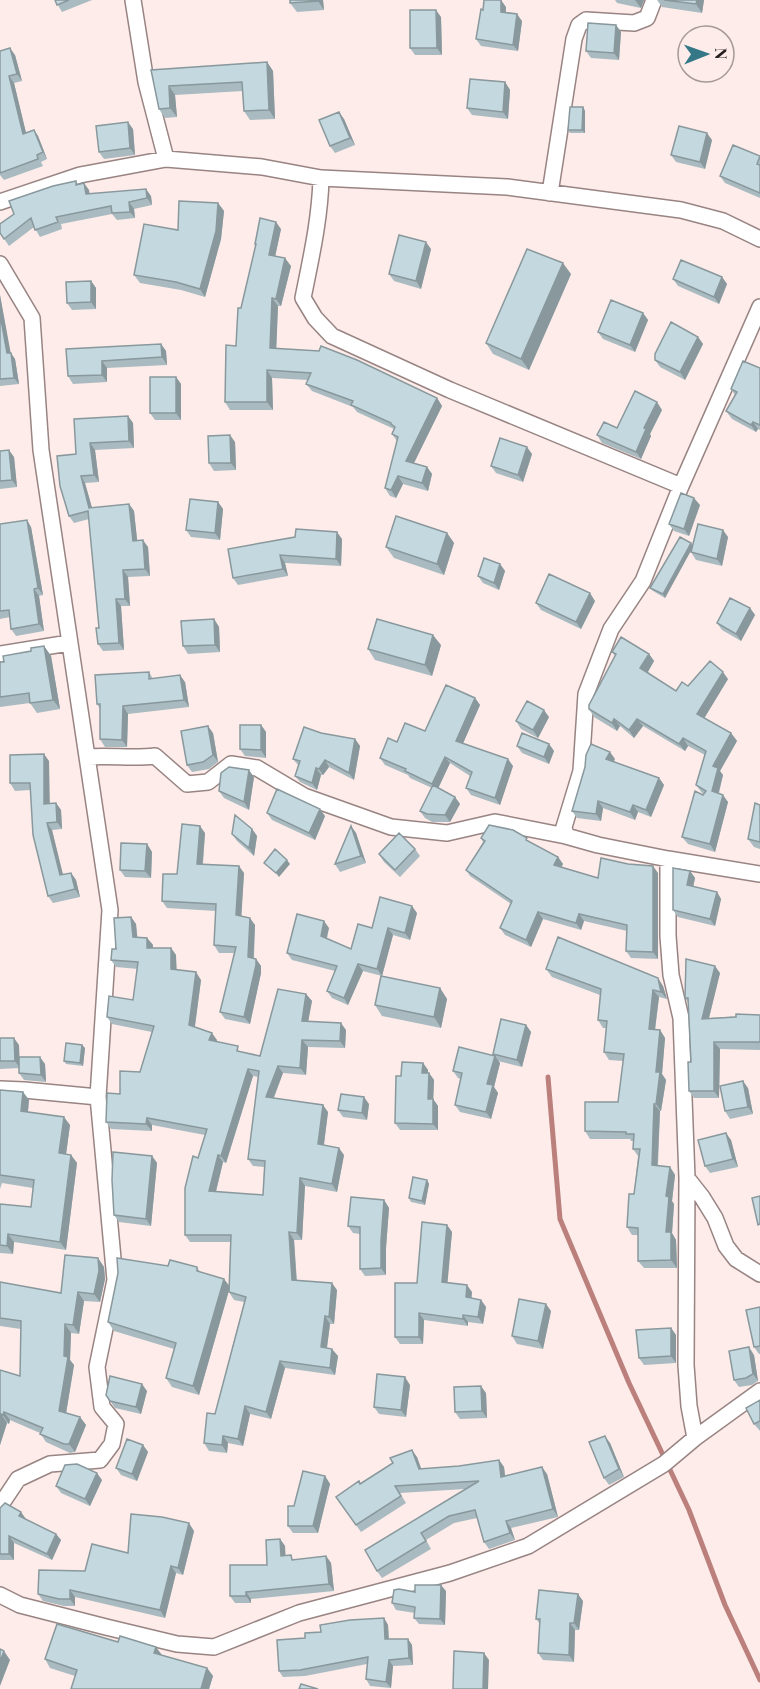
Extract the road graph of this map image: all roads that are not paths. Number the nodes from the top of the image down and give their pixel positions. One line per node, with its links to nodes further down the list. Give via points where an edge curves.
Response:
1 (133, 0): 3 (street, via 146,82)
2 (654, 0): 5 (street, via 647,18 634,23 586,20 579,25)
3 (166, 159): 4 (street, via 262,167); 6 (street, via 80,175)
4 (321, 178): 5 (street, via 507,187); 10 (street, via 315,240 303,298 332,336 450,390)
5 (550, 193): 7 (street, via 681,210 723,221)
6 (0, 201)
7 (760, 239)
8 (0, 264): 11 (street, via 32,318 41,450)
9 (760, 307): 10 (street)
10 (681, 486): 14 (street, via 643,581 611,629 586,694 581,771 564,827)
11 (69, 644): 12 (street); 13 (street)
12 (0, 654)
13 (88, 757): 14 (street, via 155,756 187,784 208,782 231,764 257,768 304,796 391,827 447,833 495,822); 18 (street, via 110,909)
14 (566, 836): 15 (street)
15 (668, 859): 16 (street); 19 (street, via 668,936 671,975 681,1018)
16 (760, 874)
17 (0, 1089): 18 (street)
18 (98, 1097): 23 (street, via 115,1280 97,1367 102,1407 116,1424 112,1444 100,1460 50,1464 18,1479)
19 (687, 1178): 20 (street, via 715,1218 726,1246 736,1259); 22 (street, via 686,1365)
20 (760, 1274)
21 (760, 1391): 22 (street)
22 (695, 1438): 24 (street, via 664,1464 528,1546 450,1573 299,1613 214,1647 177,1644 20,1605)
23 (0, 1506)
24 (0, 1595)

